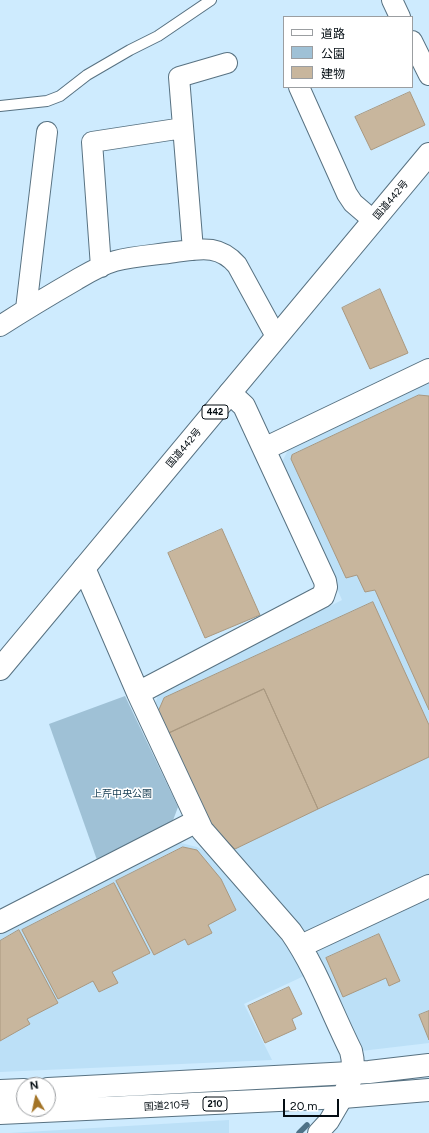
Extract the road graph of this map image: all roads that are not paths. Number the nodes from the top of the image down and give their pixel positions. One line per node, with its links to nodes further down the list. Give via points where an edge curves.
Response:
1 (211, 0): 8 (lane, via 164,33 93,72 60,96 46,101)
2 (392, 0): 3 (street)
3 (400, 16)
4 (413, 43): 6 (street)
5 (227, 62): 9 (street, via 179,77)
6 (429, 75)
7 (299, 88): 12 (street, via 347,194)
8 (0, 106)
9 (183, 128): 13 (street); 14 (street, via 92,142)
10 (47, 132): 15 (street)
11 (429, 154): 12 (main road, 国道442号 / 442)
12 (374, 221): 17 (main road, 国道442号 / 442)
13 (193, 250): 14 (street, via 120,260); 17 (street, via 210,249 223,252 231,258)
14 (101, 267): 15 (street)
15 (26, 309): 16 (street)
16 (0, 326)
17 (278, 336): 19 (main road, 国道442号 / 442)
18 (429, 370): 20 (main road)
19 (230, 393): 20 (main road, via 244,406); 21 (main road, 国道442号 / 442)
20 (264, 449): 23 (main road, via 325,580 323,596)
21 (84, 568): 22 (main road, 国道442号 / 442); 23 (main road)
22 (0, 669)
23 (138, 693): 24 (main road)
24 (197, 820): 26 (main road); 27 (main road, via 208,838)
25 (429, 886): 27 (main road)
26 (0, 922)
27 (301, 946): 29 (main road, via 351,1051)
28 (429, 1065): 29 (main road)
29 (353, 1073): 30 (main road); 34 (main road)
30 (56, 1089)
31 (16, 1090): 33 (main road)
32 (429, 1090): 34 (main road, 国道210号 / 210)
33 (0, 1091)
34 (343, 1097): 35 (main road, 国道210号 / 210); 36 (street, via 329,1121)
35 (0, 1113)
36 (318, 1133)

